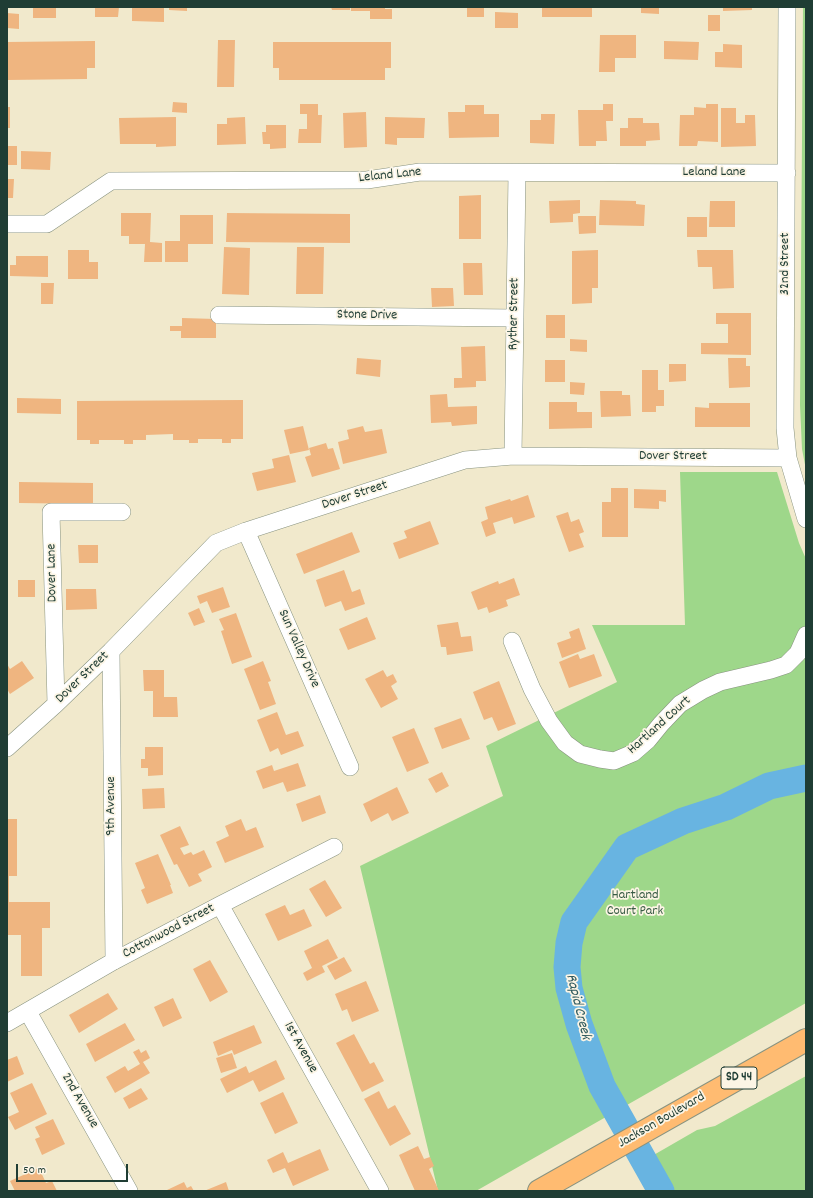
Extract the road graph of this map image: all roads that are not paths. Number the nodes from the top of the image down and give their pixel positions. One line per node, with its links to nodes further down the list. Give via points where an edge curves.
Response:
1 (787, 7): 3 (street, 32nd Street)
2 (517, 172): 3 (street, Leland Lane); 4 (street, Leland Lane, via 420,172 367,180 111,181 47,224); 6 (street, Ryther Street)
3 (787, 173): 8 (street, 32nd Street, via 785,428)
4 (7, 224)
5 (218, 315): 6 (street, Stone Drive)
6 (514, 318): 7 (street, Ryther Street)
7 (513, 456): 8 (street, Dover Street); 11 (street, Dover Street, via 465,460)
8 (788, 458): 10 (street, 32nd Street)
9 (122, 512): 15 (street, Dover Lane, via 51,512)
10 (806, 519)
11 (246, 531): 14 (street, Dover Street, via 216,543); 17 (street, Sun Valley Drive)
12 (806, 635): 13 (street, Hartland Court, via 798,653 786,665 720,682 703,690 680,704 633,753 614,761 580,754 565,743 549,721 532,689)
13 (512, 641)
14 (111, 651): 15 (street, Dover Street); 20 (street, 9th Avenue)
15 (56, 704): 16 (street, Dover Street)
16 (7, 748)
17 (350, 767)
18 (334, 847): 19 (street, Cottonwood Street)
19 (220, 905): 20 (street, Cottonwood Street); 25 (street, 1st Avenue)
20 (114, 961): 21 (street, Cottonwood Street)
21 (28, 1012): 22 (street, Cottonwood Street); 24 (street, 2nd Avenue)
22 (7, 1023)
23 (806, 1040): 26 (main road, Jackson Boulevard / SD 44)
24 (129, 1191)
25 (380, 1191)
26 (539, 1191)

